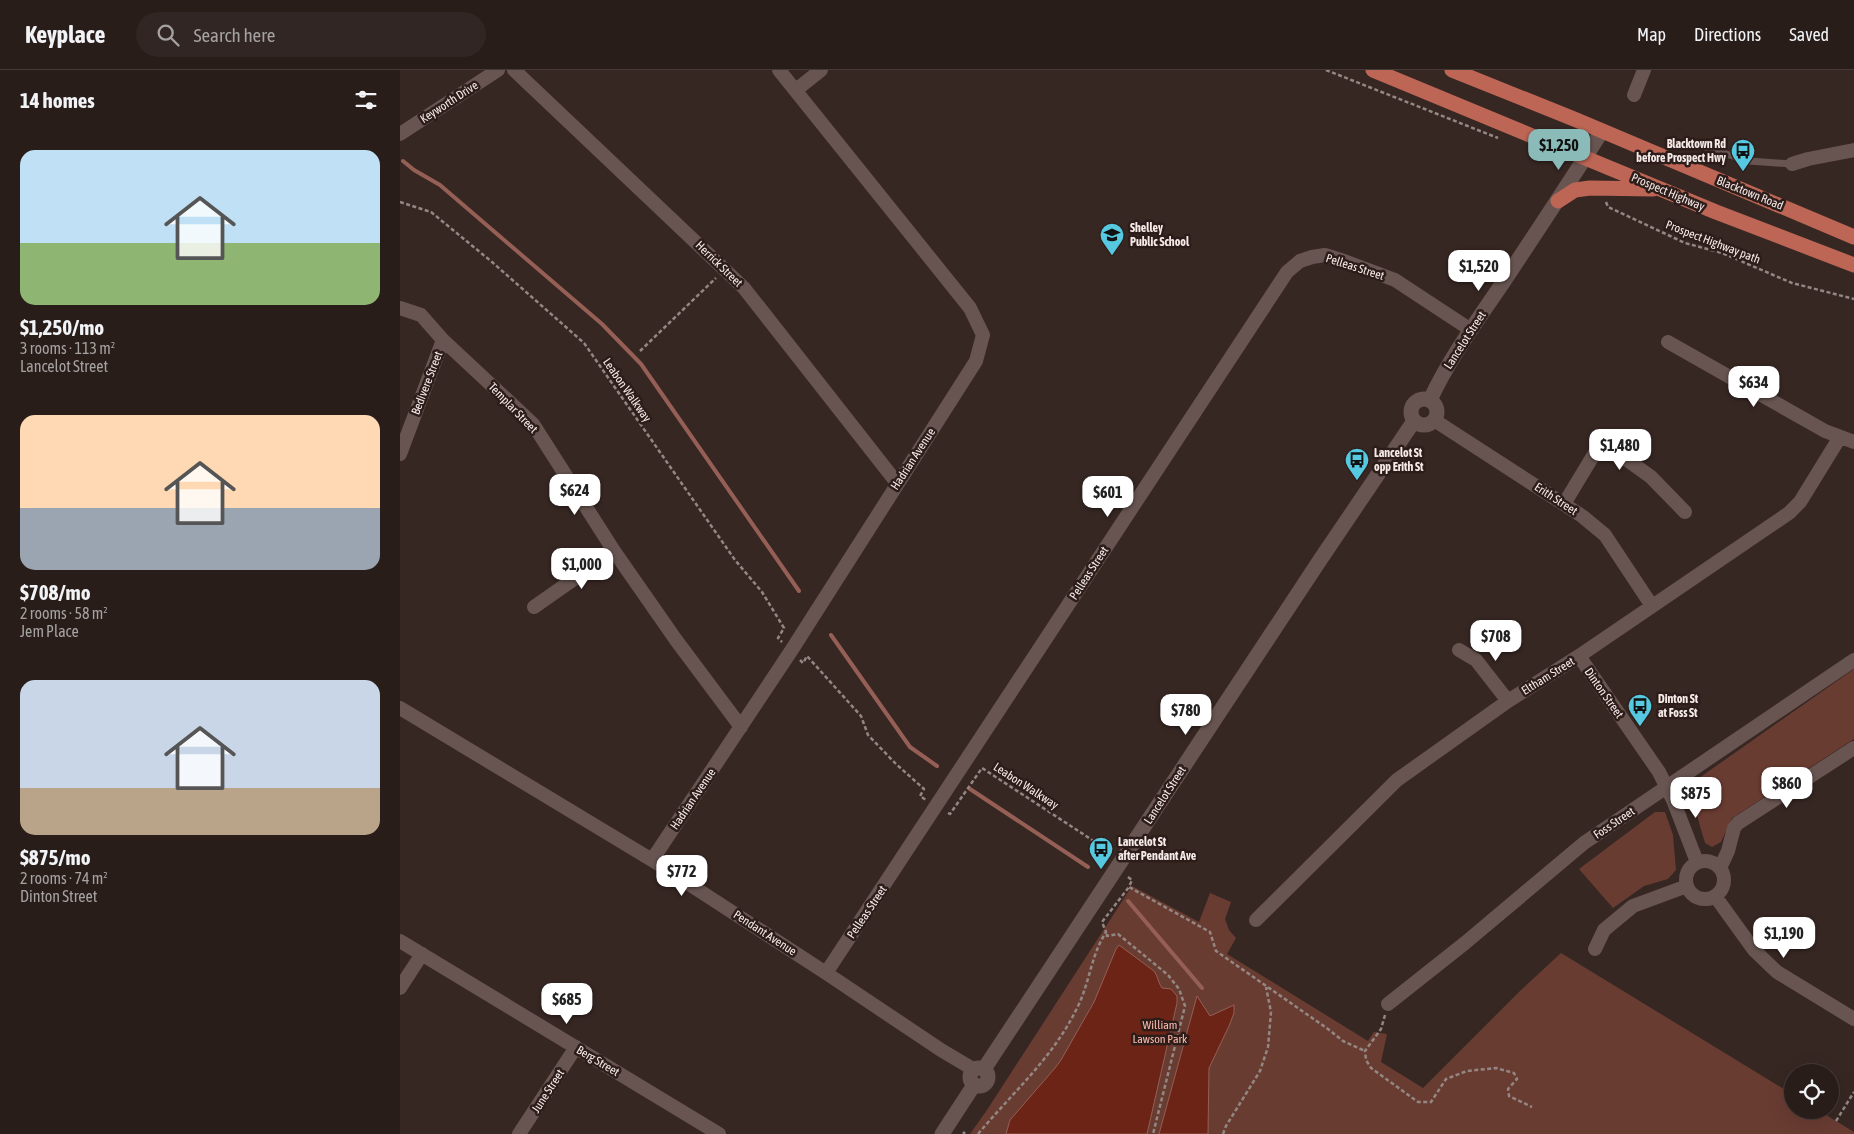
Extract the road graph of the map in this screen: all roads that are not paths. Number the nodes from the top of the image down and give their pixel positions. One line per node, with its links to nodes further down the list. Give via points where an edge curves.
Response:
1 (498, 70): 11 (street, Keyworth Drive)
2 (514, 70): 32 (street, Herrick Street, via 744,288)
3 (779, 70): 8 (street, Hadrian Avenue)
4 (821, 70): 8 (street)
5 (1373, 70): 14 (main road, Prospect Highway)
6 (1452, 70): 10 (main road, Blacktown Road)
7 (1644, 70): 9 (street)
8 (796, 90): 32 (street, Hadrian Avenue, via 970,308 983,335 976,361)
9 (1634, 96)
10 (1602, 131): 14 (street, Lancelot Street); 19 (main road, Blacktown Road)
11 (400, 134)
12 (1707, 148): 15 (lane, via 1750,161)
13 (1854, 150): 15 (street)
14 (1586, 157): 16 (main road, Prospect Highway); 17 (street, Lancelot Street)
15 (1792, 164)
16 (1662, 189): 17 (main road, via 1590,188 1575,190); 21 (main road, Prospect Highway)
17 (1558, 201): 23 (street, Lancelot Street)
18 (1854, 226): 19 (main road)
19 (1831, 227): 20 (main road, Blacktown Road)
20 (1854, 237)
21 (1854, 265)
22 (400, 308): 24 (street, Templar Street, via 420,315)
23 (1471, 330): 26 (street, Lancelot Street); 55 (street, Pelleas Street, via 1394,280 1344,261 1325,255 1293,266)
24 (443, 340): 31 (street, Bedivere Street); 35 (street, Templar Street, via 533,424)
25 (1668, 342): 29 (street)
26 (1430, 400): 27 (street, via 1436,407); 28 (street, via 1424,398 1414,402 1410,412)
27 (1434, 420): 28 (street, via 1427,425); 33 (street, Erith Street)
28 (1414, 421): 60 (street, Lancelot Street)
29 (1840, 437): 30 (street); 36 (street, Eltham Street, via 1795,508)
30 (1854, 442)
31 (400, 454)
32 (897, 483): 43 (street, Hadrian Avenue)
33 (1564, 504): 34 (street, via 1599,447 1608,446 1651,477); 36 (street, Erith Street, via 1590,521 1605,536)
34 (1685, 512)
35 (614, 551): 37 (street); 43 (street, Templar Street)
36 (1652, 606): 39 (street, Eltham Street)
37 (534, 607)
38 (1459, 650): 41 (street, via 1476,660)
39 (1579, 656): 41 (street, Eltham Street); 45 (street, Dinton Street)
40 (1854, 660): 45 (street, Foss Street)
41 (1508, 701): 51 (street, Eltham Street, via 1397,780)
42 (400, 708): 46 (street, Pendant Avenue)
43 (741, 727): 46 (street, Hadrian Avenue)
44 (1854, 748): 48 (street, via 1738,823)
45 (1667, 788): 47 (street, Dinton Street); 57 (street, Foss Street, via 1584,843)
46 (652, 860): 55 (street, Pendant Avenue)
47 (1697, 862): 48 (street, via 1710,861); 49 (street, via 1688,869)
48 (1720, 868): 50 (street, via 1723,886)
49 (1687, 886): 50 (street, via 1698,898); 53 (street, via 1633,906 1604,930)
50 (1715, 896): 58 (street, via 1754,950 1777,972)
51 (1256, 920)
52 (400, 941): 54 (street, Berg Street)
53 (1595, 949)
54 (422, 954): 56 (street); 59 (street, Berg Street)
55 (826, 973): 60 (street, Pendant Avenue, via 941,1050)
56 (400, 988)
57 (1388, 1004)
58 (1854, 1019)
59 (576, 1047): 61 (street, June Street); 62 (street, Berg Street)
60 (978, 1069): 63 (street, Lancelot Street, via 988,1074 987,1080 980,1086 974,1085)
61 (519, 1134)
62 (719, 1134)
63 (942, 1134)

